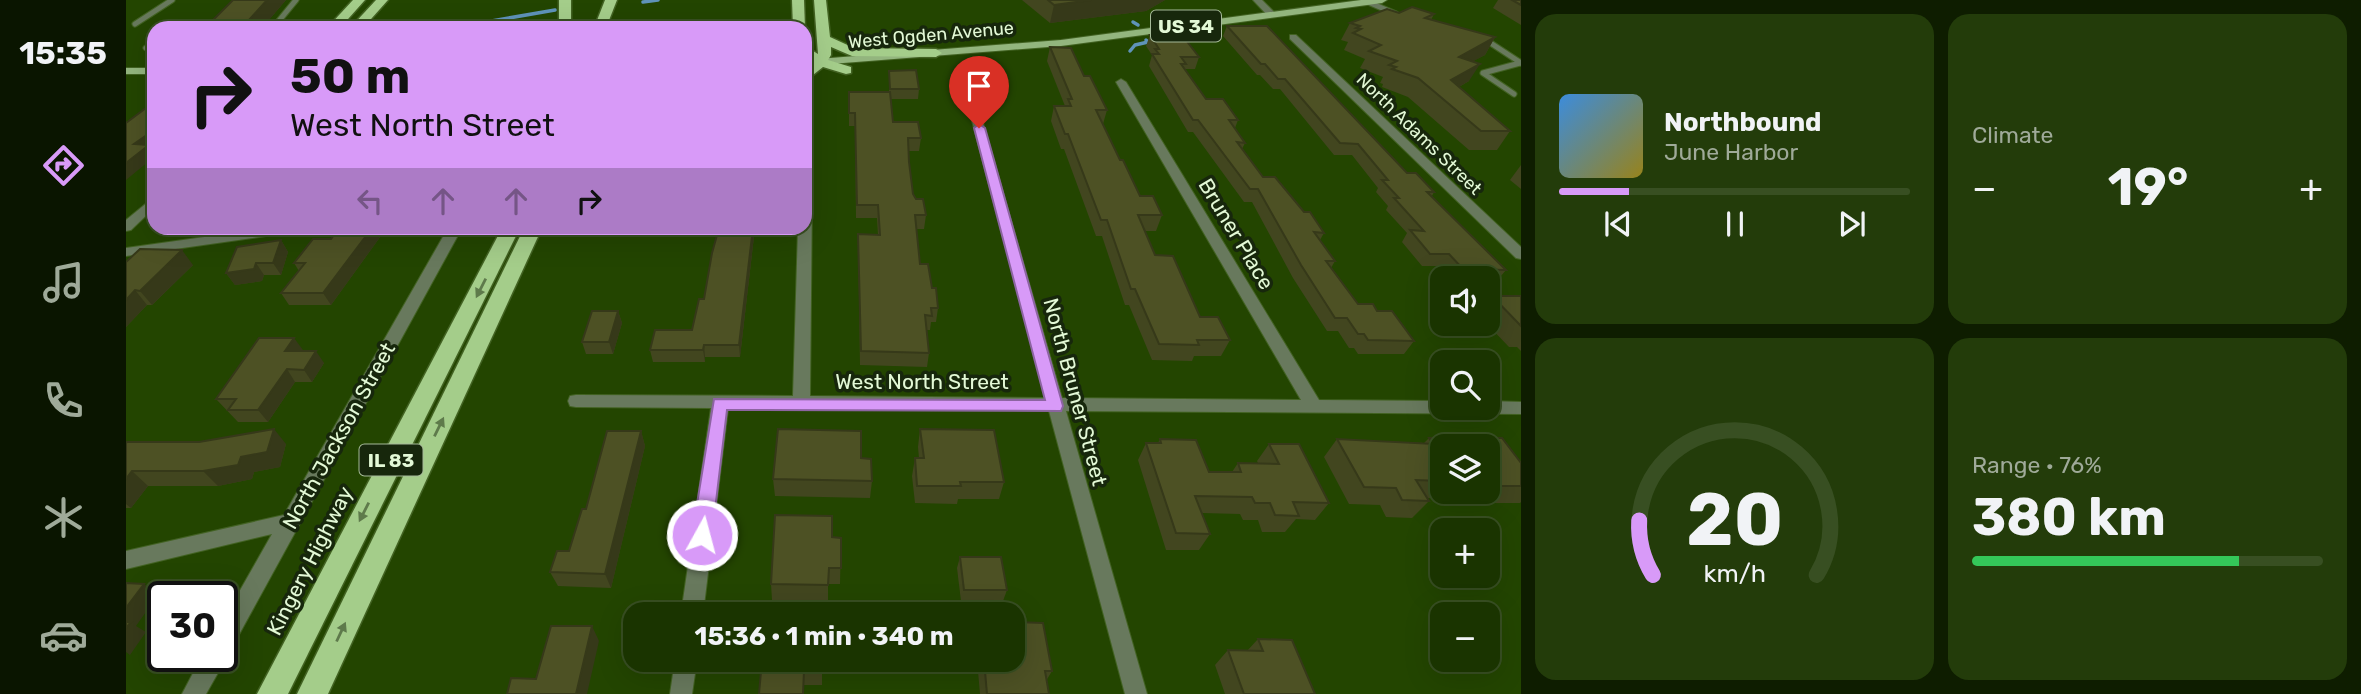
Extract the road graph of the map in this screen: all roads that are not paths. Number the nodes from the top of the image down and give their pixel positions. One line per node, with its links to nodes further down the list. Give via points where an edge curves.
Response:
1 (172, 0): 26 (lane)
2 (296, 0): 18 (lane)
3 (359, 0): 19 (highway)
4 (382, 0): 20 (highway)
5 (565, 0): 21 (highway)
6 (577, 0): 22 (highway)
7 (598, 0): 23 (highway)
8 (611, 0): 24 (highway)
9 (798, 0): 25 (highway)
10 (820, 0): 29 (highway)
11 (1257, 0): 15 (street)
12 (1382, 0): 13 (main road, West Ogden Avenue / US 34)
13 (1368, 2): 15 (main road, West Ogden Avenue / US 34); 16 (lane)
14 (227, 11): 17 (lane)
15 (1272, 15): 30 (main road, West Ogden Avenue / US 34)
16 (1399, 15)
17 (218, 21)
18 (279, 21)
19 (340, 21)
20 (362, 21)
21 (565, 21)
22 (577, 21)
23 (594, 21)
24 (603, 21)
25 (799, 21)
26 (135, 24)
27 (1480, 36): 34 (lane)
28 (1293, 37): 53 (street, North Adams Street)
29 (824, 39): 31 (highway, via 852,52); 33 (highway)
30 (1061, 43): 31 (main road, West Ogden Avenue / US 34); 37 (main road, West Ogden Avenue / US 34, via 984,57)
31 (936, 53): 33 (main road, West Ogden Avenue / US 34)
32 (812, 55): 33 (highway)
33 (821, 62): 35 (highway); 37 (highway)
34 (1520, 63): 43 (lane, via 1483,73)
35 (812, 66)
36 (812, 69): 37 (main road, West Ogden Avenue / US 34)
37 (846, 70)
38 (126, 71): 39 (main road)
39 (147, 71)
40 (126, 81): 41 (main road)
41 (147, 81)
42 (1121, 82): 58 (street, Bruner Place)
43 (1514, 94)
44 (972, 102): 57 (street, North Bruner Street)
45 (147, 208): 46 (street)
46 (126, 227)
47 (245, 235): 52 (street)
48 (451, 235): 60 (street, North Jackson Street)
49 (507, 235): 67 (highway, Kingery Highway / IL 83, one-way to 67)
50 (530, 235): 68 (highway, IL 83, one-way to 50)
51 (805, 235): 56 (street)
52 (126, 252)
53 (1521, 255)
54 (576, 401): 55 (street, West North Street)
55 (720, 404): 56 (street, West North Street); 62 (street)
56 (801, 404): 57 (street, West North Street)
57 (1055, 406): 58 (street, West North Street); 70 (street, North Bruner Street)
58 (1314, 407): 59 (street, West North Street)
59 (1521, 408)
60 (292, 521): 61 (street); 63 (street, North Jackson Street)
61 (126, 560)
62 (694, 602)
63 (238, 615)
64 (206, 672): 66 (street)
65 (684, 672): 69 (street)
66 (193, 694)
67 (272, 694)
68 (312, 694)
69 (681, 694)
70 (1136, 694)

